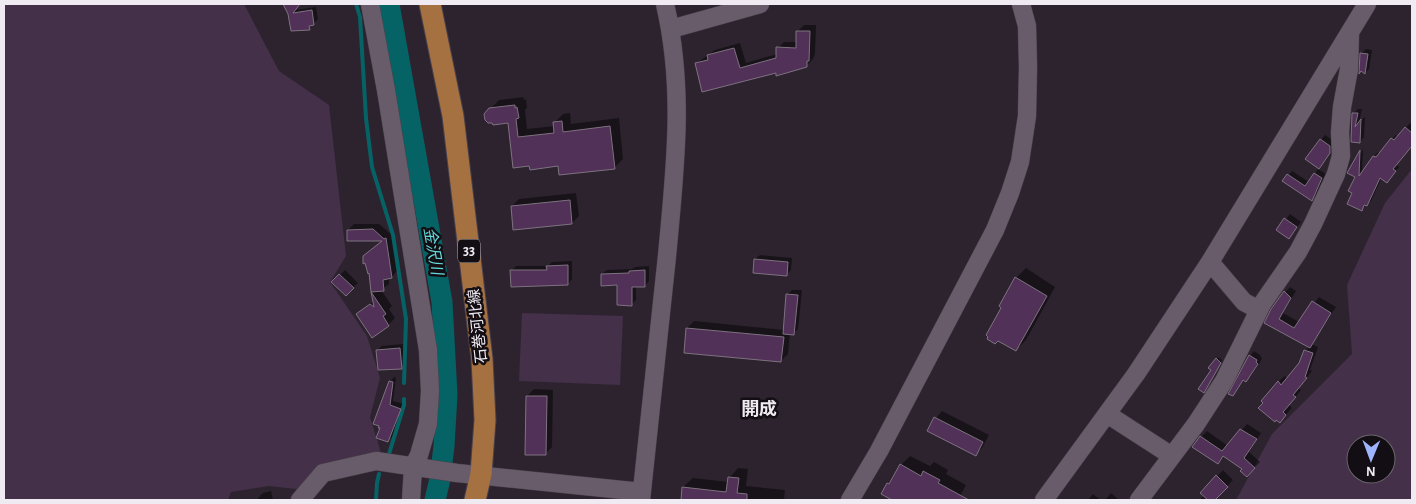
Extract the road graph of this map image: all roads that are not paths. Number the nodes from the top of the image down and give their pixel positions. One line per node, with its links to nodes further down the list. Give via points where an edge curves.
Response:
1 (370, 4): 15 (street, via 428,350 428,424)
2 (430, 4): 16 (main road, 石巻河北線 / 33, via 453,116 482,359 484,420)
3 (665, 4): 7 (street)
4 (760, 4): 7 (street)
5 (1021, 4): 22 (street, via 1027,26 1027,116 1020,162 1010,193 995,230)
6 (1367, 4): 8 (street)
7 (671, 29): 17 (street, via 677,155)
8 (1350, 34): 9 (street); 10 (street, via 1349,68)
9 (1315, 91): 10 (street); 11 (street)
10 (1342, 107): 12 (street, via 1341,156 1336,174 1298,252)
11 (1210, 262): 12 (street, via 1244,302); 13 (street)
12 (1259, 310): 14 (street, via 1224,381)
13 (1107, 414): 14 (street); 18 (street)
14 (1172, 456): 23 (street)
15 (417, 467): 16 (street); 19 (street, via 376,461 323,474); 20 (street)
16 (481, 474): 17 (street); 21 (main road, 石巻河北線 / 33)
17 (641, 496)
18 (1051, 497)
19 (300, 500)
20 (411, 500)
21 (475, 500)
22 (850, 500)
23 (1139, 500)

